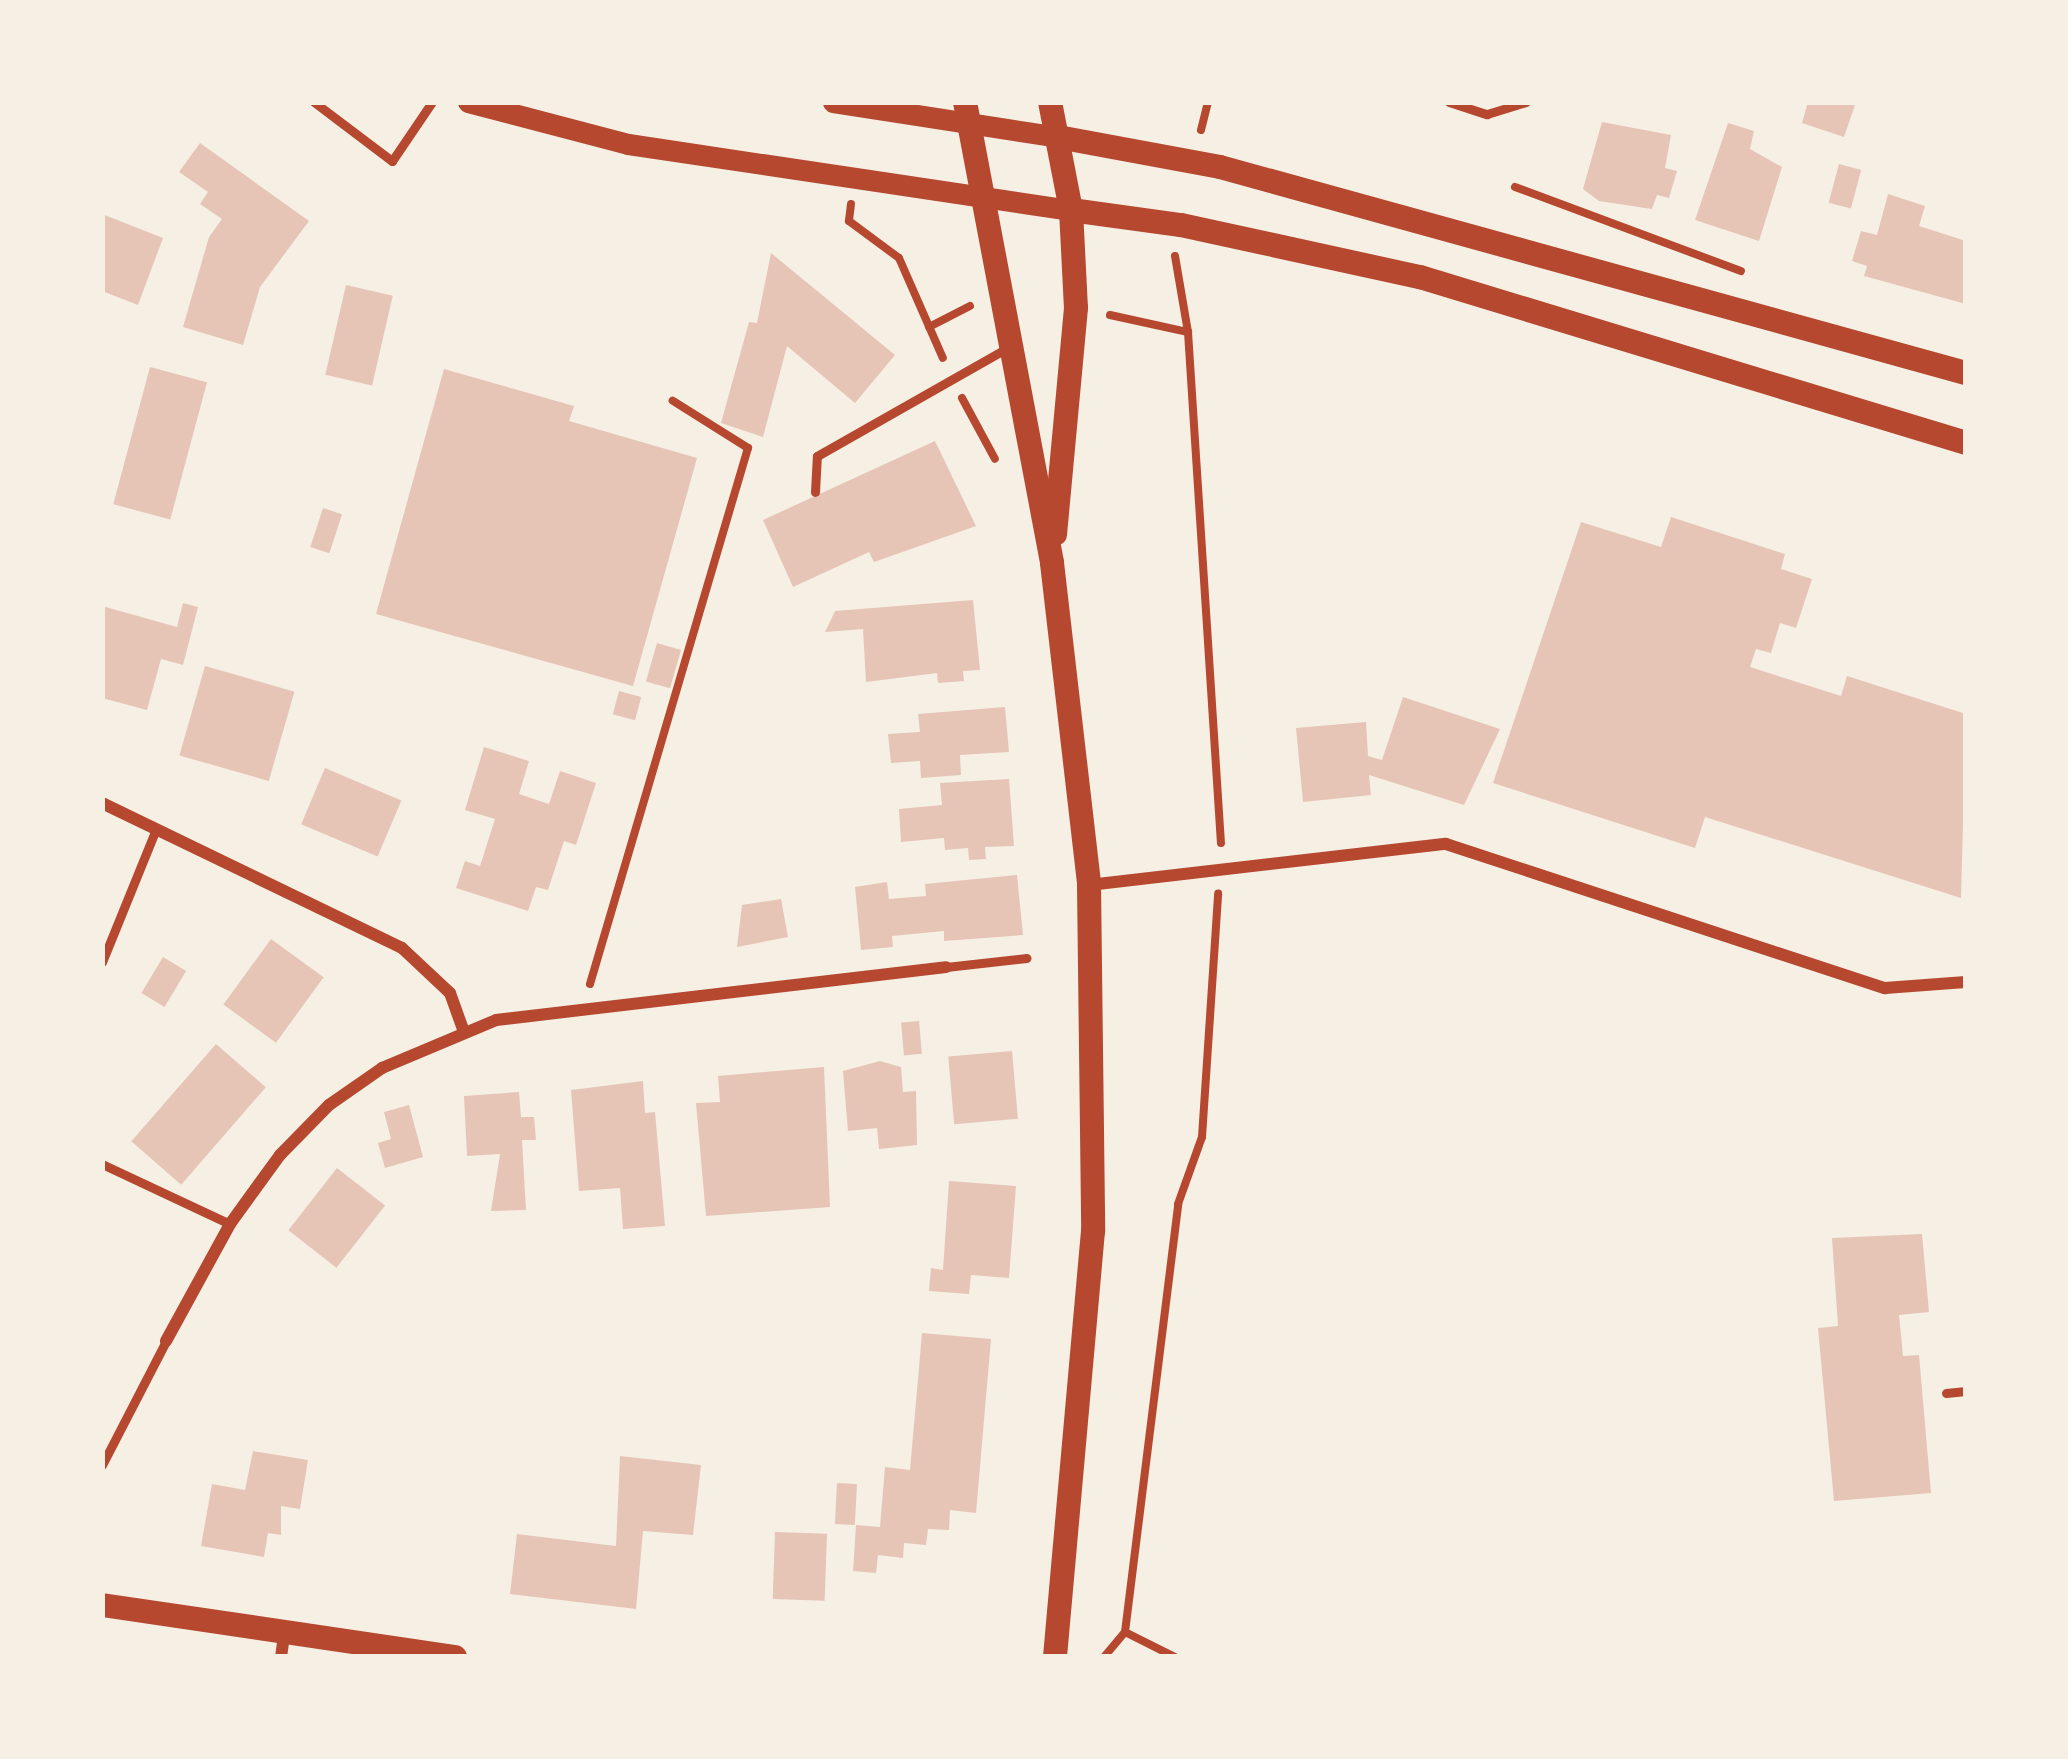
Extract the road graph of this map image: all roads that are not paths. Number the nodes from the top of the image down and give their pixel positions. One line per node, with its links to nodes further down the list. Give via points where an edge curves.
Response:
1 (314, 102): 2 (lane, via 392,160)
2 (432, 102)
3 (468, 102): 10 (street, via 628,144)
4 (833, 102): 8 (street)
5 (1050, 102): 9 (main road)
6 (1449, 102): 7 (lane, via 1487,114)
7 (1526, 102)
8 (967, 112): 9 (street); 10 (main road)
9 (1058, 137): 11 (main road); 13 (main road, via 1243,173)
10 (987, 198): 11 (street); 12 (main road)
11 (1070, 210): 14 (main road, via 1180,225 1420,278); 16 (main road, via 1076,376)
12 (1014, 344): 15 (lane, via 817,456); 16 (main road)
13 (1966, 373)
14 (1966, 443)
15 (815, 492)
16 (1052, 563): 19 (main road)
17 (102, 802): 18 (street)
18 (154, 834): 21 (lane); 24 (street, via 402,948 450,993)
19 (1088, 885): 23 (street, via 1446,844 1885,988); 34 (main road, via 1093,1231)
20 (1026, 958): 22 (lane)
21 (102, 962)
22 (946, 967): 24 (street)
23 (1966, 982)
24 (464, 1031): 26 (street, via 382,1068 328,1105)
25 (102, 1164): 26 (lane)
26 (230, 1223): 27 (street)
27 (166, 1341): 30 (lane)
28 (1966, 1391): 29 (lane)
29 (1946, 1393)
30 (102, 1465)
31 (102, 1605): 32 (main road)
32 (282, 1646): 33 (main road)
33 (454, 1657)
34 (1055, 1657)

